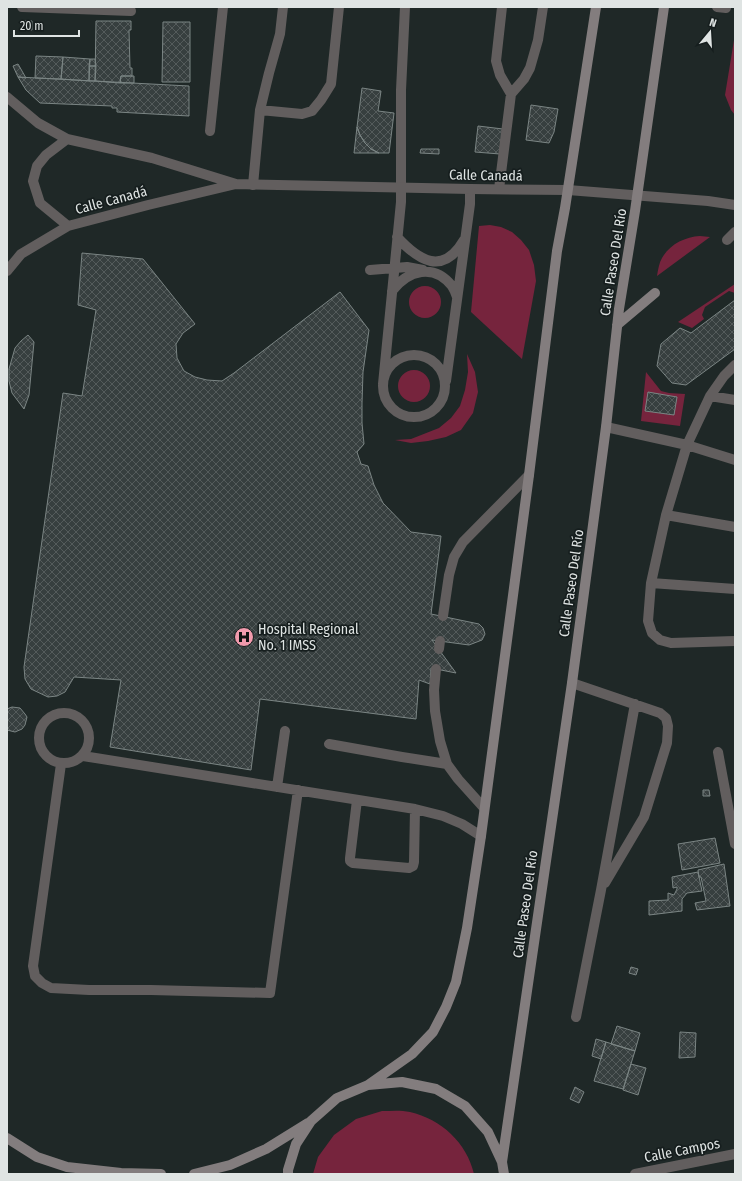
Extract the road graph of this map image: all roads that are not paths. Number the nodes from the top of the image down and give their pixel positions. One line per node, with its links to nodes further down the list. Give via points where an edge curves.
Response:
1 (22, 7): 10 (street)
2 (223, 7): 14 (street)
3 (283, 7): 13 (street, via 280,34)
4 (339, 7): 13 (street, via 330,84 321,100 312,111 302,114)
5 (405, 7): 18 (street, via 401,90)
6 (502, 7): 11 (street, via 496,61 500,75)
7 (543, 7): 11 (street, via 530,68)
8 (596, 7): 21 (main road)
9 (664, 7): 22 (main road, Calle Paseo Del Río)
10 (131, 11)
11 (512, 94): 20 (street)
12 (7, 97): 15 (street, Calle Canadá, via 38,123)
13 (260, 110): 17 (street)
14 (210, 131)
15 (67, 139): 16 (street, Calle Canadá, via 152,158); 24 (street, via 46,155 37,166 33,181 40,203)
16 (236, 184): 17 (street, Calle Canadá); 24 (street, Calle Canadá)
17 (253, 185): 18 (street, Calle Canadá)
18 (401, 188): 19 (street, Calle Canadá); 26 (street)
19 (470, 189): 20 (street, Calle Canadá); 27 (street)
20 (499, 189): 21 (street, Calle Canadá)
21 (568, 190): 22 (street, Calle Canadá); 45 (main road, via 557,251)
22 (637, 195): 23 (street, Calle Canadá); 36 (main road, Calle Paseo Del Río)
23 (735, 204)
24 (68, 226): 31 (street, Calle Canadá, via 21,254)
25 (735, 232): 28 (street)
26 (397, 237): 27 (street, via 413,252 433,262 444,260 460,247); 29 (street)
27 (465, 238): 35 (street)
28 (726, 240)
29 (394, 268): 30 (street); 32 (street); 33 (street)
30 (370, 270)
31 (7, 271)
32 (427, 271): 33 (street, via 406,277); 35 (street, via 444,279 452,286)
33 (392, 292): 39 (street)
34 (655, 293): 36 (main road)
35 (457, 297): 38 (street)
36 (617, 325): 42 (main road, Calle Paseo Del Río)
37 (735, 365): 40 (street)
38 (446, 383): 39 (street, via 437,364 429,358 409,355 399,358 391,365 385,374); 39 (street, via 445,394 438,407 425,416 415,418 395,411 384,394)
39 (383, 384)
40 (710, 396): 41 (street); 43 (street)
41 (735, 400)
42 (606, 426): 43 (street); 53 (main road, Calle Paseo Del Río)
43 (687, 444): 44 (street); 46 (street)
44 (735, 460)
45 (529, 476): 50 (street, via 463,542 454,557 449,574); 64 (main road)
46 (666, 515): 47 (street); 48 (street)
47 (735, 526)
48 (651, 583): 49 (street); 51 (street, via 648,621 652,633 660,640 671,643)
49 (735, 589)
50 (443, 616)
51 (735, 641)
52 (436, 669): 60 (street, via 435,711)
53 (572, 683): 54 (street); 74 (main road, Calle Paseo Del Río)
54 (634, 704): 68 (street); 68 (street, via 660,713 666,718 667,743 644,817)
55 (284, 731): 61 (street)
56 (329, 744): 60 (street)
57 (718, 752): 67 (street)
58 (83, 756): 59 (street, via 69,764); 59 (street, via 90,741 90,732 86,725 74,714 57,714 43,724 38,740 45,756); 61 (street)
59 (61, 764): 62 (street, via 33,966 35,976 51,988 270,993)
60 (447, 764): 64 (street)
61 (277, 787): 62 (street)
62 (298, 790): 63 (street)
63 (357, 800): 65 (street); 65 (street, via 350,858 353,863 410,868 413,866)
64 (484, 808): 66 (main road)
65 (415, 809): 66 (street, via 443,816)
66 (481, 836): 70 (main road, via 456,982 446,1007 433,1032 412,1054)
67 (735, 844)
68 (601, 890): 69 (street)
69 (576, 1018)
70 (368, 1085): 71 (main road, via 337,1098); 74 (main road, via 402,1082 436,1089 465,1106 488,1132)
71 (311, 1121): 76 (main road, via 266,1149 230,1165); 77 (main road, via 296,1144)
72 (7, 1138): 75 (main road, via 37,1157 67,1167)
73 (734, 1157): 79 (street, Calle Campos)
74 (502, 1162): 78 (main road)
75 (161, 1174)
76 (194, 1174)
77 (288, 1174)
78 (504, 1174)
79 (635, 1174)

